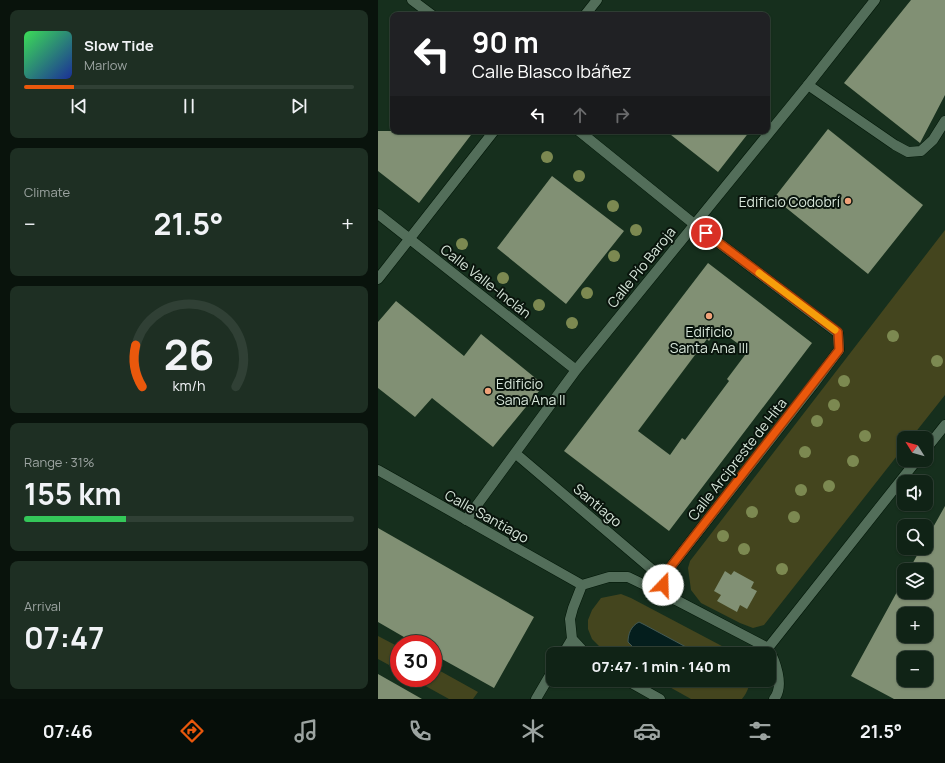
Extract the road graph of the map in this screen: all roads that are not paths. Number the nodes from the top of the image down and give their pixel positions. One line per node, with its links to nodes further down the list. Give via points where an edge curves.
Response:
1 (412, 0): 4 (street)
2 (597, 0): 5 (street)
3 (875, 0): 6 (street, Calle Pío Baroja)
4 (428, 12)
5 (587, 12)
6 (808, 85): 7 (street, via 908,152 921,151 933,140); 8 (street, Calle Pío Baroja)
7 (945, 121)
8 (770, 131)
9 (492, 134): 14 (street)
10 (583, 134): 13 (street)
11 (768, 134): 13 (street, Calle Pío Baroja)
12 (378, 214): 14 (street, Calle Valle-Inclán)
13 (694, 224): 16 (street, Calle Pío Baroja); 23 (street, Calle Arcipreste de Hita, via 838,332 839,350)
14 (409, 239): 15 (street); 16 (street, Calle Valle-Inclán)
15 (378, 279)
16 (576, 370): 19 (street, Calle Pío Baroja)
17 (945, 425): 18 (street)
18 (933, 440)
19 (515, 453): 22 (street, Calle Pío Baroja); 23 (street, Santiago)
20 (911, 467): 30 (street)
21 (378, 470): 22 (street, Calle Santiago)
22 (466, 520): 24 (street, Calle Santiago)
23 (662, 578): 25 (street, via 663,585)
24 (582, 585): 25 (street, via 609,577 628,577); 26 (street, via 572,608)
25 (676, 600): 29 (street)
26 (572, 639): 27 (street); 28 (street)
27 (567, 647)
28 (579, 647)
29 (766, 647)
30 (769, 647)
31 (776, 664): 34 (street)
32 (546, 682): 35 (street)
33 (639, 687): 36 (street)
34 (780, 698)
35 (536, 699)
36 (660, 699)

